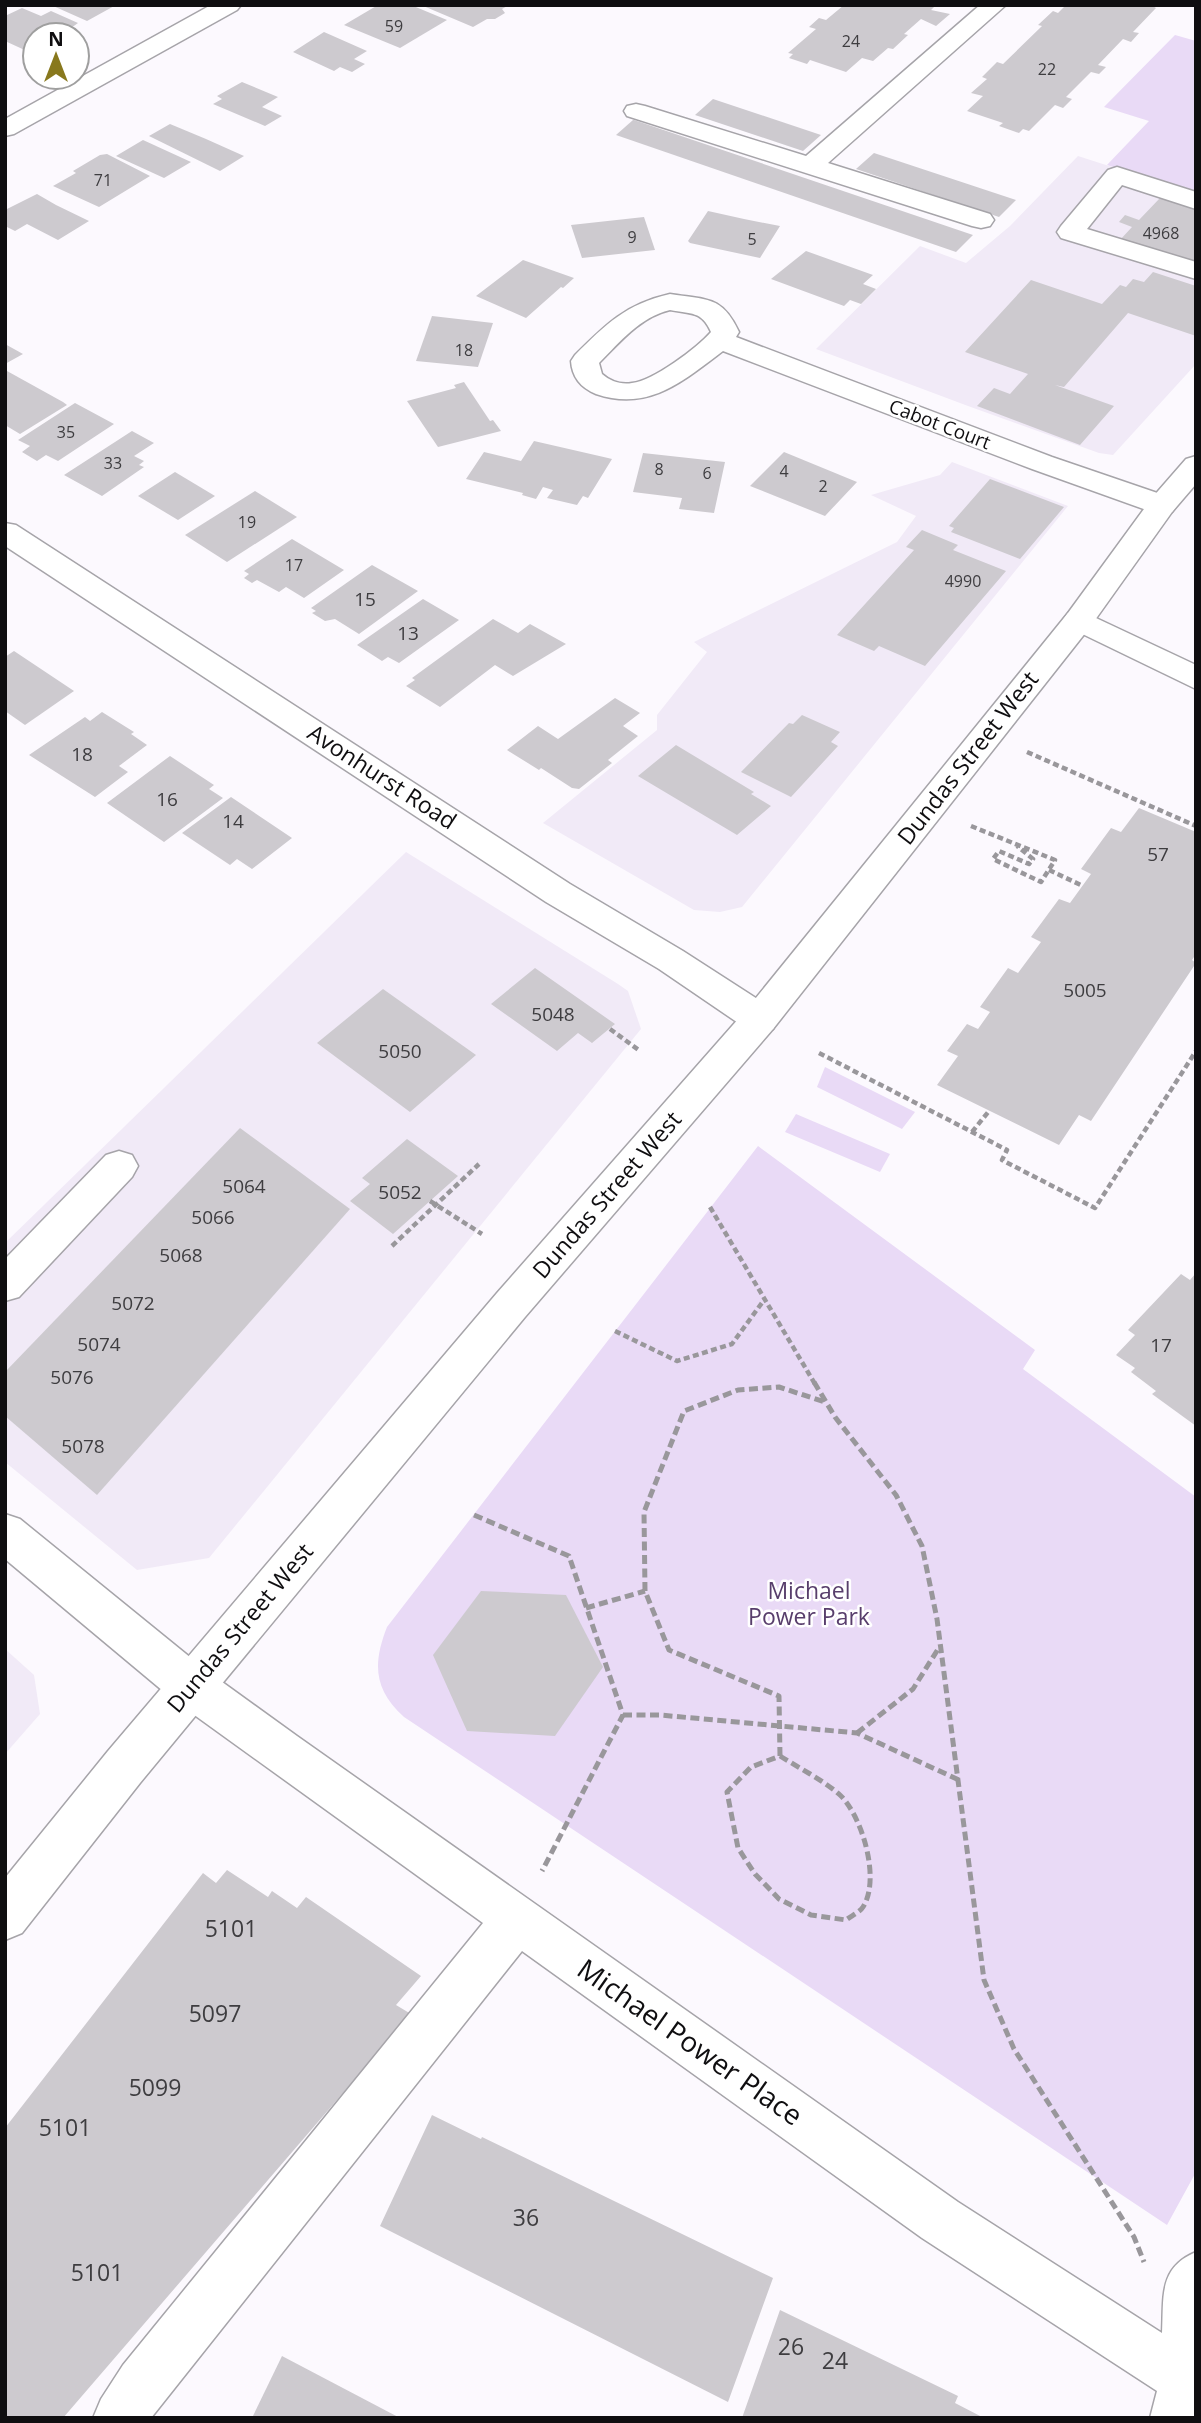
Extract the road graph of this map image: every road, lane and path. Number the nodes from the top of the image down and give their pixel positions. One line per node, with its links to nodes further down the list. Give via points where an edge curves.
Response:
1 (229, 5): 4 (street)
2 (994, 5): 5 (street)
3 (636, 111): 5 (street)
4 (5, 129)
5 (810, 166): 7 (street)
6 (1196, 201): 8 (street, via 1117,175 1070,232)
7 (981, 220)
8 (1196, 271)
9 (720, 340): 9 (street, via 723,326 709,309 685,303 655,304 633,315 585,361 584,369 609,390 641,390 655,386); 11 (street, Cabot Court)
10 (1196, 465): 11 (street, Dundas Street West)
11 (1162, 505): 13 (street, Dundas Street West)
12 (5, 532): 19 (street, Avonhurst Road, via 558,893)
13 (1079, 620): 14 (street); 19 (street, Dundas Street West)
14 (1196, 678)
15 (1026, 752): 16 (path)
16 (1196, 826)
17 (1049, 870): 17 (path, via 1055,860 1027,846 1017,846 1033,859 1029,864 999,851 993,859 1041,882); 18 (path)
18 (1083, 886)
19 (760, 1019): 42 (street, Dundas Street West, via 511,1305)
20 (610, 1029): 21 (path)
21 (640, 1051)
22 (1196, 1051): 25 (path, via 1095,1208 1002,1160 1007,1150)
23 (819, 1053): 25 (path)
24 (989, 1111): 25 (path)
25 (972, 1132)
26 (479, 1164): 29 (path)
27 (119, 1166): 33 (street)
28 (430, 1201): 29 (path)
29 (438, 1205): 31 (path); 32 (path)
30 (710, 1207): 34 (path)
31 (482, 1234)
32 (391, 1246)
33 (5, 1285)
34 (764, 1300): 35 (path, via 732,1344 677,1361); 36 (path)
35 (615, 1331)
36 (825, 1402): 39 (path, via 779,1387 738,1390 684,1411 644,1512); 41 (path, via 896,1494 922,1546)
37 (474, 1515): 40 (path, via 569,1556)
38 (5, 1533): 42 (street, Michael Power Place)
39 (645, 1591): 40 (path); 44 (path, via 669,1650 779,1696)
40 (586, 1608): 43 (path)
41 (941, 1644): 45 (path, via 913,1689); 47 (path)
42 (191, 1686): 48 (street, Dundas Street West); 49 (street, Michael Power Place)
43 (623, 1715): 44 (path); 49 (path)
44 (779, 1725): 45 (path); 46 (path)
45 (857, 1733): 47 (path)
46 (780, 1756): 46 (path, via 751,1767 727,1792 738,1847 779,1899 811,1915 846,1920 863,1908 871,1885 862,1833 841,1796)
47 (959, 1780): 50 (path, via 984,1980 1014,2049 1134,2237)
48 (5, 1916)
49 (517, 1919): 51 (street); 52 (street, Michael Power Place, via 940,2220)
50 (1172, 2277): 52 (street, via 1190,2288)
51 (162, 2361): 53 (street); 54 (street)
52 (1189, 2388)
53 (120, 2418)
54 (146, 2418)

